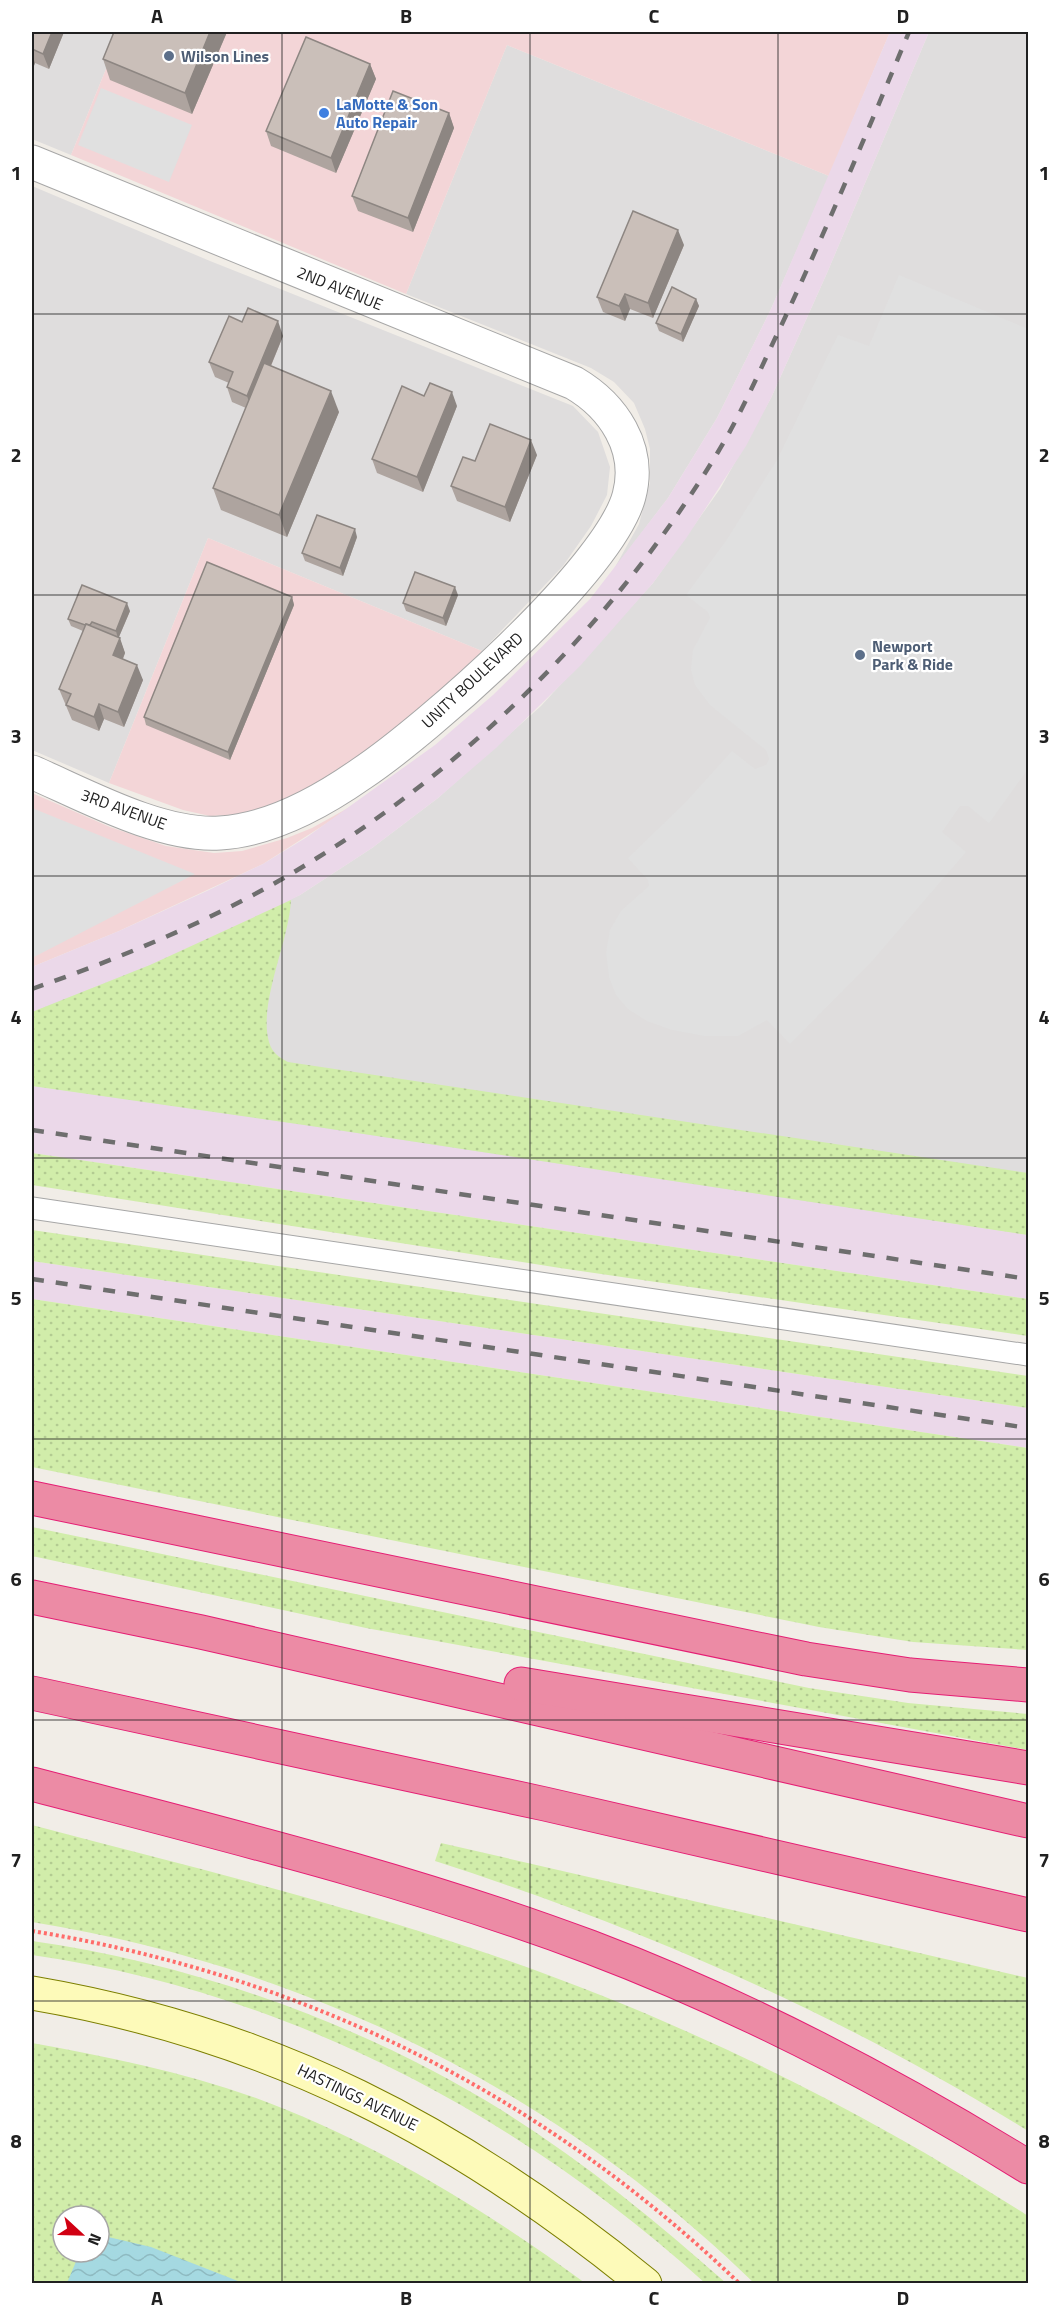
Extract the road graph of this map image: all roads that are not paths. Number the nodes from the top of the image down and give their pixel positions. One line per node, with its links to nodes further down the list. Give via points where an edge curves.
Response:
1 (32, 162): 2 (street, 2ND AVENUE, via 574,383 610,412)
2 (627, 441): 4 (street, UNITY BOULEVARD, via 632,483 620,519 574,580 513,643 396,748 360,775 281,818)
3 (32, 772): 4 (street, 3RD AVENUE, via 157,823)
4 (220, 833)
5 (32, 1208): 6 (lane)
6 (1029, 1355)
7 (32, 1498): 10 (highway, via 794,1657 910,1675)
8 (32, 1596): 9 (highway)
9 (201, 1632): 12 (highway); 14 (highway)
10 (1029, 1684)
11 (32, 1693): 15 (highway, via 545,1804)
12 (1029, 1768)
13 (32, 1784): 17 (highway, via 362,1872 592,1948 729,2007 836,2059 961,2125)
14 (1029, 1821)
15 (1029, 1915)
16 (32, 1993): 18 (street, HASTINGS AVENUE, via 212,2036 288,2063 355,2093 432,2133 509,2181)
17 (1029, 2167)
18 (645, 2283)

